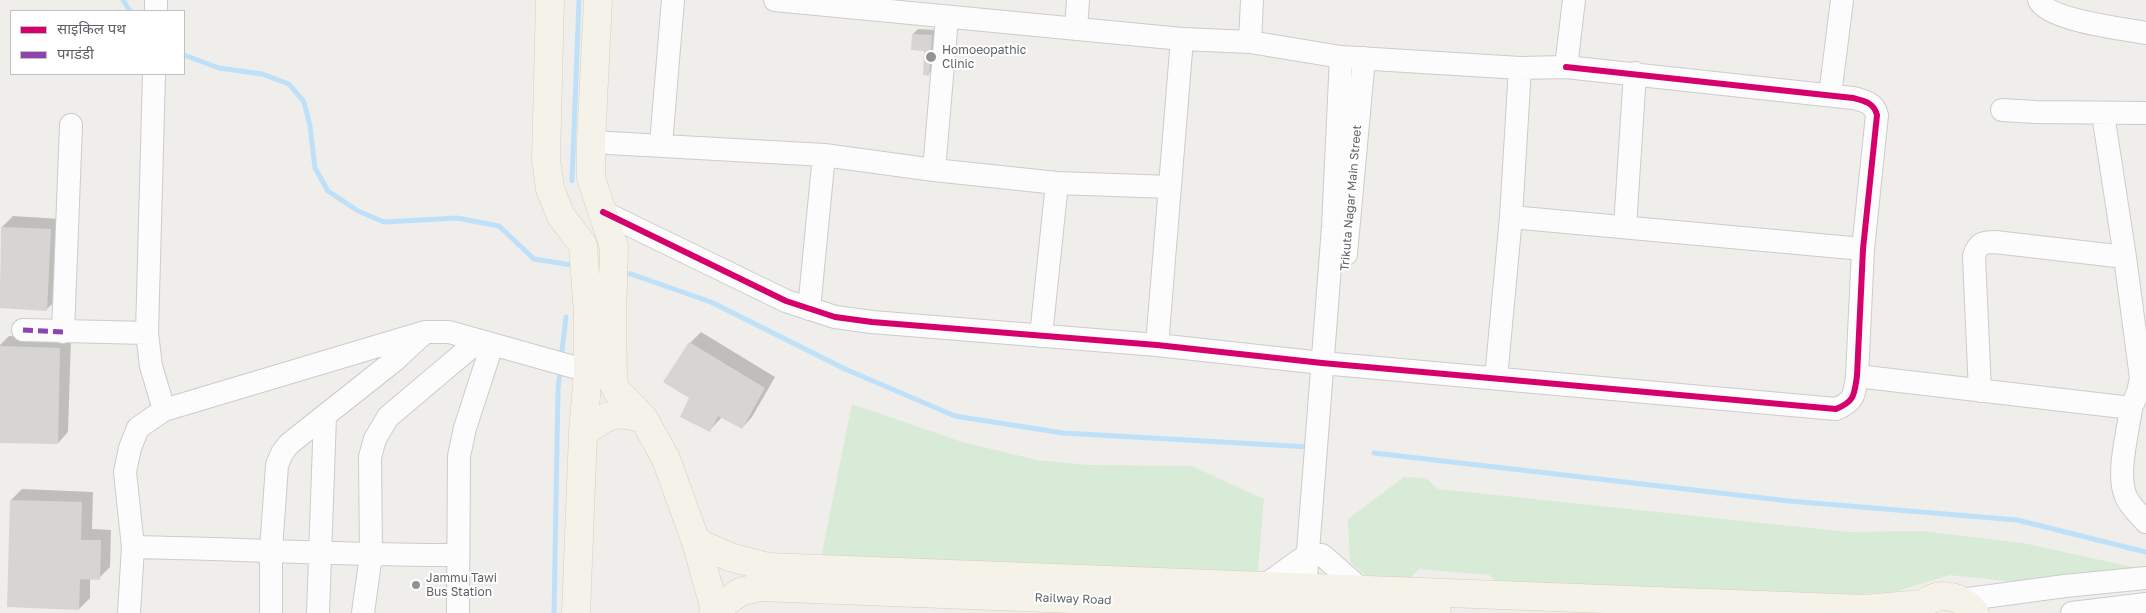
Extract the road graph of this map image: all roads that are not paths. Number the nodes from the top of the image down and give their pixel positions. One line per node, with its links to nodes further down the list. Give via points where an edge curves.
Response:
1 (550, 0): 38 (main road, via 548,178 561,216 583,245)
2 (598, 0): 26 (main road)
3 (673, 0): 27 (street)
4 (775, 0): 10 (street)
5 (1078, 0): 11 (street)
6 (1252, 0): 14 (street)
7 (1574, 0): 17 (street)
8 (1842, 0): 21 (street)
9 (2036, 1): 12 (street, via 2066,18)
10 (947, 18): 11 (street); 29 (street)
11 (1076, 29): 13 (street)
12 (2146, 33)
13 (1182, 39): 14 (street); 31 (street)
14 (1250, 42): 15 (street)
15 (1341, 57): 16 (street); 46 (street)
16 (1364, 58): 18 (street); 46 (street, Trikuta Nagar Main Street)
17 (1566, 67): 18 (street); 19 (street)
18 (1520, 68): 33 (street)
19 (1635, 73): 21 (street); 34 (street)
20 (154, 75): 42 (street)
21 (1830, 95): 35 (street, via 1868,102 1875,107 1877,115)
22 (2002, 110): 24 (street)
23 (2146, 113): 24 (street)
24 (2103, 114): 36 (street)
25 (71, 125): 40 (street)
26 (591, 142): 27 (street); 32 (main road, via 592,178)
27 (662, 144): 28 (street)
28 (824, 155): 29 (street); 37 (street)
29 (934, 170): 30 (street)
30 (1057, 183): 31 (street); 43 (street)
31 (1170, 187): 45 (street)
32 (603, 212): 37 (street, via 786,301); 38 (main road, via 614,248)
33 (1510, 217): 34 (street); 49 (street)
34 (1625, 227): 35 (street)
35 (1863, 249): 48 (street)
36 (2125, 257): 51 (street, via 1995,242 1983,242 1976,247); 52 (street, via 2141,378)
37 (809, 309): 43 (street, via 835,317 872,322)
38 (600, 316): 47 (main road); 50 (main road)
39 (23, 330): 40 (street)
40 (63, 332): 42 (street)
41 (425, 332): 44 (street, via 449,332); 53 (street); 54 (street)
42 (147, 333): 53 (street, via 151,366)
43 (1041, 336): 45 (street)
44 (485, 343): 47 (street); 62 (street, via 388,417 375,439 370,457); 63 (street, via 459,456)
45 (1157, 345): 46 (street)
46 (1329, 364): 49 (street); 64 (street, Trikuta Nagar Main Street)
47 (581, 370): 50 (street); 56 (main road)
48 (1857, 376): 49 (street, via 1849,403 1836,409); 51 (street)
49 (1496, 378)
50 (613, 382): 55 (main road, via 617,391)
51 (1980, 390): 52 (street)
52 (2131, 408): 57 (street, via 2122,474 2124,490 2127,499)
53 (164, 410): 59 (street, via 138,428 130,448 125,472)
54 (325, 416): 60 (street, via 289,444 276,465); 61 (street)
55 (644, 419): 56 (main road, via 623,413 608,415); 58 (main road, via 666,459)
56 (583, 433): 80 (main road)
57 (2146, 522)
58 (696, 542): 66 (main road, via 730,557 768,567); 74 (main road)
59 (133, 547): 60 (street); 75 (street)
60 (271, 550): 61 (street); 76 (street)
61 (318, 554): 62 (street); 77 (street)
62 (371, 555): 63 (street); 78 (street)
63 (457, 555): 79 (street)
64 (1315, 555): 67 (street); 68 (street); 69 (street, Trikuta Nagar Main Street)
65 (2146, 578): 72 (street, via 2065,586)
66 (885, 582): 67 (main road); 71 (main road, Railway Road); 74 (main road, Railway Road, via 760,587 740,592)
67 (1264, 586): 69 (main road)
68 (1362, 590): 69 (main road); 73 (main road)
69 (1311, 598): 71 (main road, Railway Road); 81 (main road, Railway Road)
70 (2143, 605): 82 (street)
71 (1097, 607)
72 (1968, 607): 73 (main road, via 1957,598 1938,596)
73 (1918, 609)
74 (714, 612)
75 (129, 613)
76 (271, 613)
77 (318, 613)
78 (363, 613)
79 (458, 613)
80 (576, 613)
81 (1437, 613)
82 (2072, 613)

